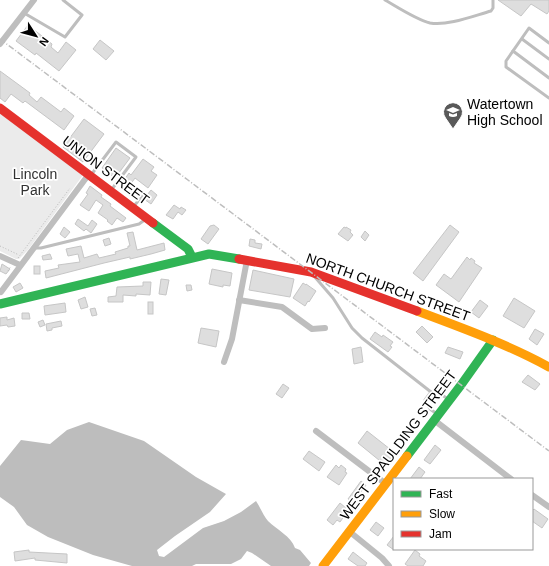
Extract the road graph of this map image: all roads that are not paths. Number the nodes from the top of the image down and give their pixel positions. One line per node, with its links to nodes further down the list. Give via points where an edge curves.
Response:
1 (63, 0): 5 (lane, via 82,15 65,37)
2 (385, 0): 3 (lane, via 422,20 434,23 456,21 491,11)
3 (493, 0)
4 (31, 1): 5 (street)
5 (24, 13): 8 (street)
6 (522, 39): 7 (lane, via 529,28); 9 (lane); 10 (lane)
7 (549, 43)
8 (0, 44)
9 (513, 51): 11 (lane); 12 (lane, via 506,61 506,67)
10 (549, 59)
11 (549, 78)
12 (549, 98)
13 (0, 108): 14 (main road, UNION STREET)
14 (90, 175): 15 (main road, UNION STREET); 15 (lane, via 116,142 136,157); 19 (street)
15 (111, 191): 17 (main road, UNION STREET)
16 (143, 195): 17 (lane)
17 (133, 207): 18 (main road, UNION STREET)
18 (147, 218): 19 (lane, via 138,224); 21 (main road, UNION STREET, via 188,249)
19 (33, 248): 23 (street)
20 (0, 256): 23 (street)
21 (192, 257): 22 (main road, NORTH CHURCH STREET, via 209,254); 27 (main road, NORTH CHURCH STREET)
22 (246, 260): 24 (main road, NORTH CHURCH STREET); 26 (street)
23 (17, 264): 25 (street)
24 (310, 272): 29 (main road, NORTH CHURCH STREET); 32 (lane, via 362,338)
25 (1, 292)
26 (239, 300): 28 (street, via 282,308 312,329); 30 (street, via 232,339)
27 (0, 304)
28 (325, 328)
29 (493, 340): 31 (main road, NORTH CHURCH STREET, via 523,352); 33 (main road, WEST SPAULDING STREET)
30 (224, 362)
31 (549, 367)
32 (431, 392): 33 (lane, via 439,393); 34 (lane, via 426,400)
33 (450, 400): 34 (main road, WEST SPAULDING STREET)
34 (436, 418): 36 (street); 37 (main road, WEST SPAULDING STREET)
35 (316, 431): 37 (street)
36 (511, 478)
37 (386, 484): 40 (main road, WEST SPAULDING STREET)
38 (533, 496): 39 (street)
39 (549, 508)
40 (350, 532): 41 (main road, WEST SPAULDING STREET); 42 (street)
41 (324, 566)
42 (389, 566)

